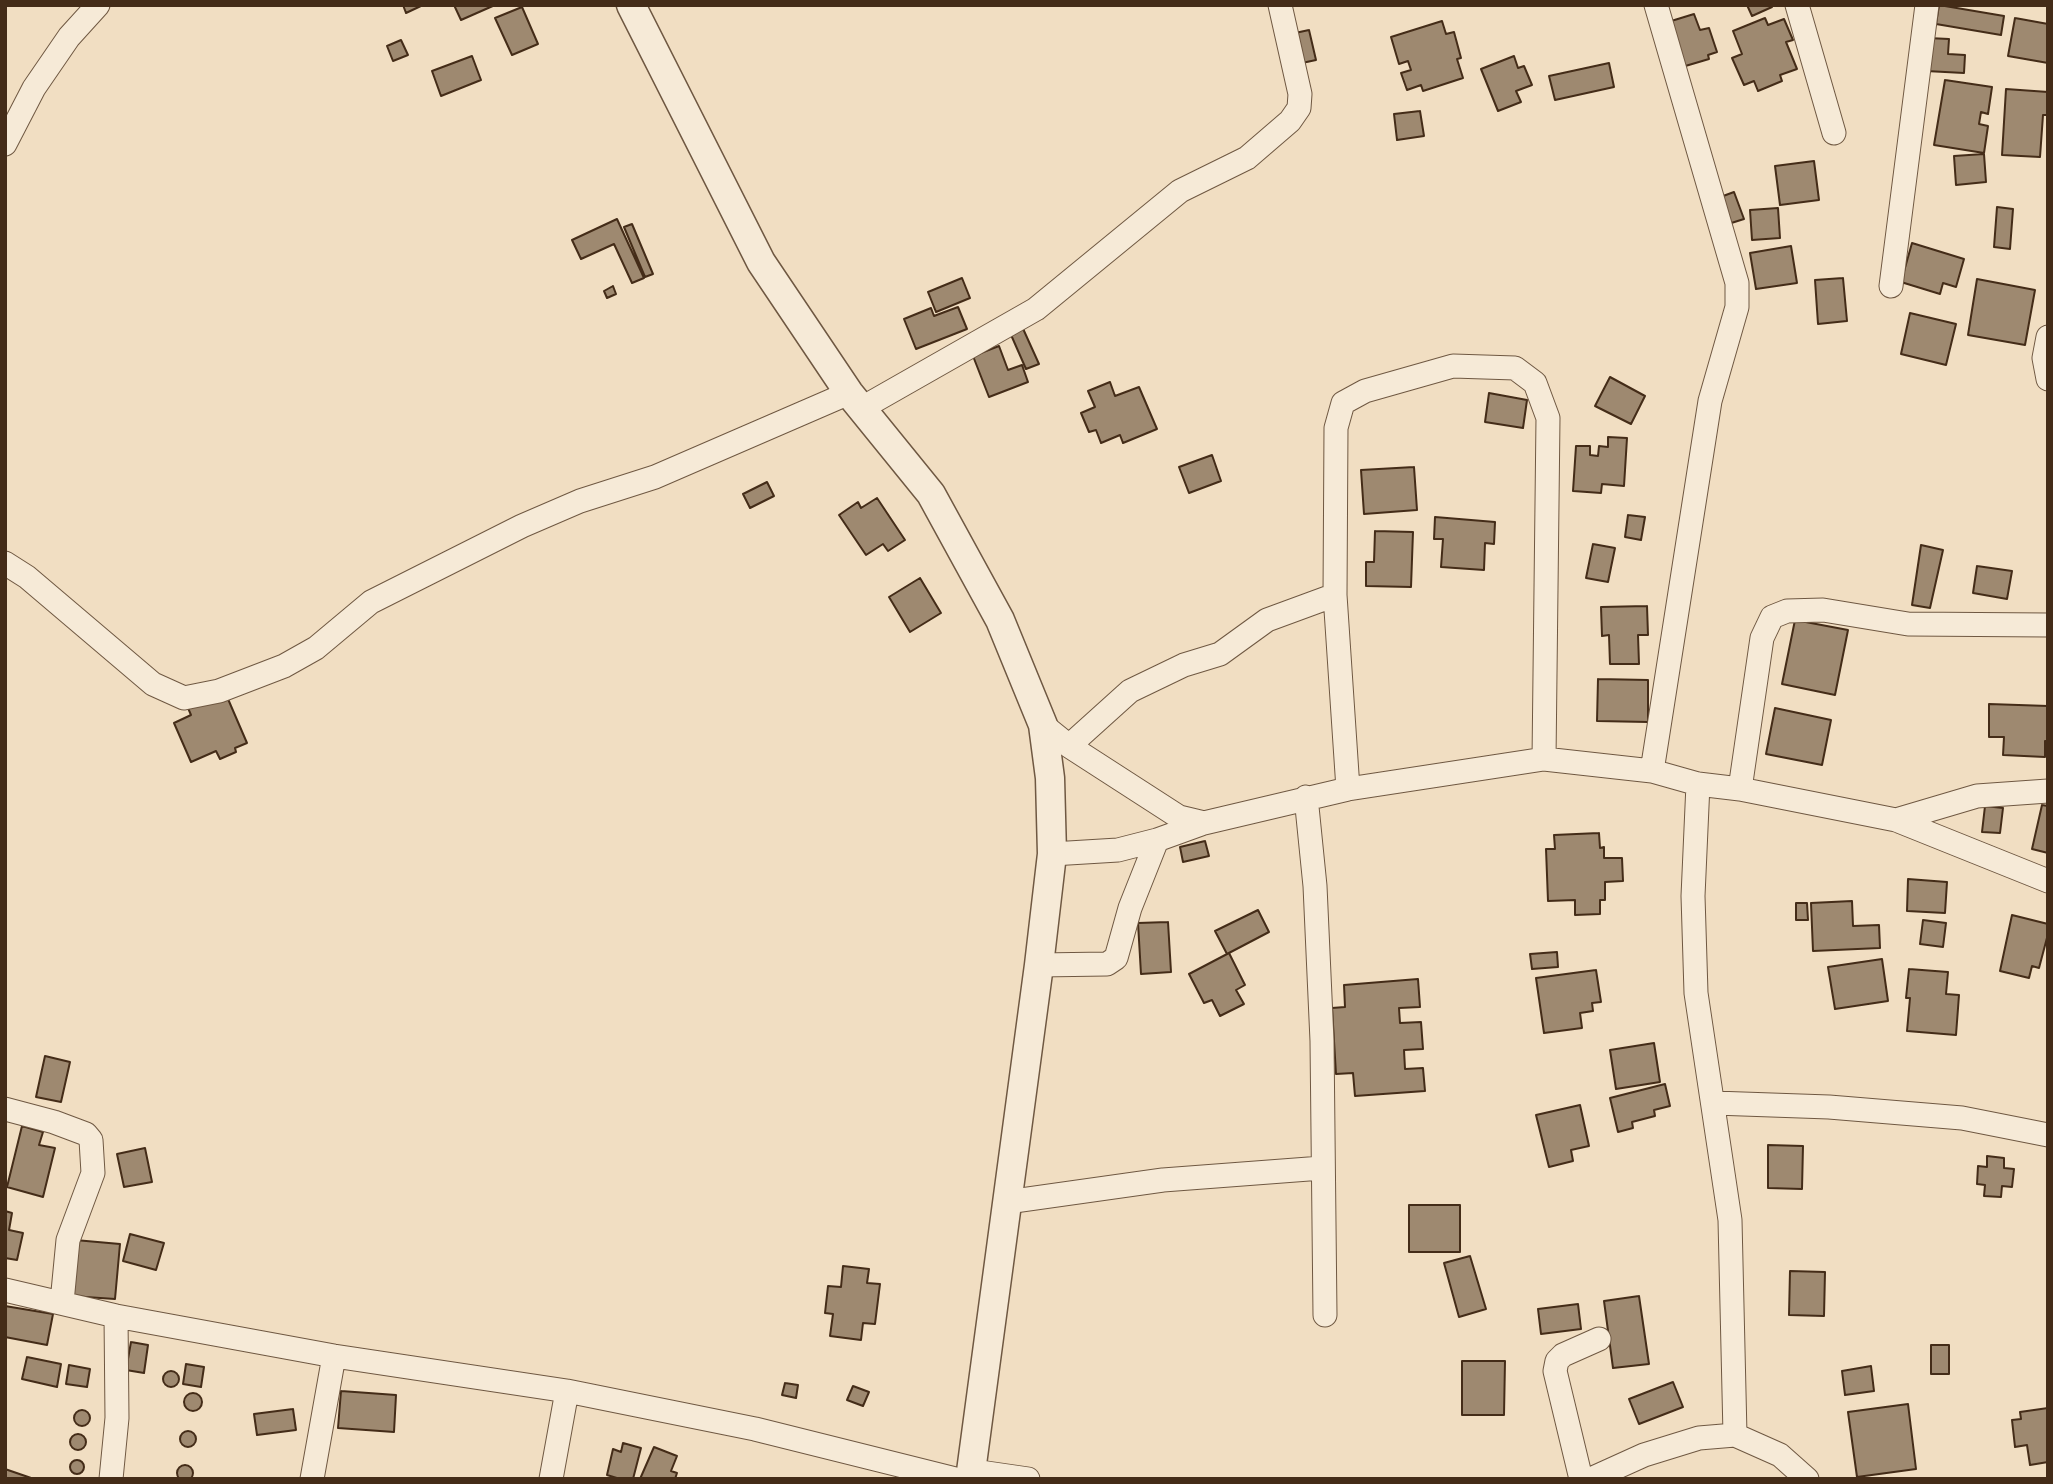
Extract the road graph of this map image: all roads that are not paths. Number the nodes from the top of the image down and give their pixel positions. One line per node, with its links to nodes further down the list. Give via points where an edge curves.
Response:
1 (97, 5): 8 (street, via 34,88)
2 (631, 5): 12 (street, via 761,262)
3 (1280, 5): 12 (street, via 1300,94 1299,108 1290,121 1247,158 1180,191 1035,309)
4 (1656, 5): 19 (street, via 1737,283 1737,307 1710,401)
5 (1797, 5): 7 (street)
6 (1927, 5): 9 (street)
7 (1835, 133)
8 (5, 144)
9 (1891, 286)
10 (2048, 337): 11 (street, via 2044,358)
11 (2048, 379)
12 (855, 400): 13 (street, via 522,526 371,602 316,648 284,666 219,691 184,698 153,684); 16 (street, via 931,494 1000,620)
13 (5, 563)
14 (1335, 595): 17 (street, via 1267,620 1220,654 1184,665 1130,691); 18 (street, via 1336,428 1343,403 1364,391 1454,366 1515,368 1535,383 1548,418); 21 (street)
15 (2048, 625): 22 (street, via 1908,624 1823,610 1787,611 1772,617 1762,638)
16 (1043, 725): 17 (street); 28 (street)
17 (1069, 746): 26 (street, via 1179,817)
18 (1544, 759): 19 (street); 21 (street)
19 (1652, 771): 20 (street)
20 (1698, 784): 22 (street); 31 (street, via 1693,896 1696,993)
21 (1348, 789): 24 (street)
22 (1740, 789): 25 (street)
23 (2048, 791): 25 (street, via 1977,796)
24 (1306, 797): 26 (street); 34 (street, via 1322,1041)
25 (1896, 820): 29 (street)
26 (1204, 823): 27 (street)
27 (1157, 840): 28 (street, via 1118,850); 30 (street, via 1115,958 1107,964)
28 (1052, 854): 30 (street)
29 (2048, 881)
30 (1040, 965): 35 (street)
31 (1714, 1103): 33 (street, via 1962,1118); 43 (street, via 1730,1220)
32 (5, 1109): 37 (street, via 54,1122 91,1140 93,1173 68,1240)
33 (2048, 1135)
34 (1322, 1168): 35 (street, via 1163,1180); 38 (street)
35 (1007, 1202): 44 (street)
36 (5, 1290): 37 (street)
37 (62, 1302): 39 (street)
38 (1325, 1315)
39 (116, 1316): 41 (street); 45 (street, via 117,1418)
40 (1599, 1339): 49 (street, via 1563,1355 1555,1371)
41 (334, 1356): 42 (street); 46 (street)
42 (567, 1391): 44 (street); 47 (street)
43 (1735, 1435): 50 (street, via 1688,1441); 51 (street, via 1780,1455)
44 (966, 1476): 48 (street)
45 (111, 1479)
46 (312, 1479)
47 (551, 1479)
48 (1028, 1479)
49 (1581, 1479)
50 (1591, 1479)
51 (1807, 1479)

